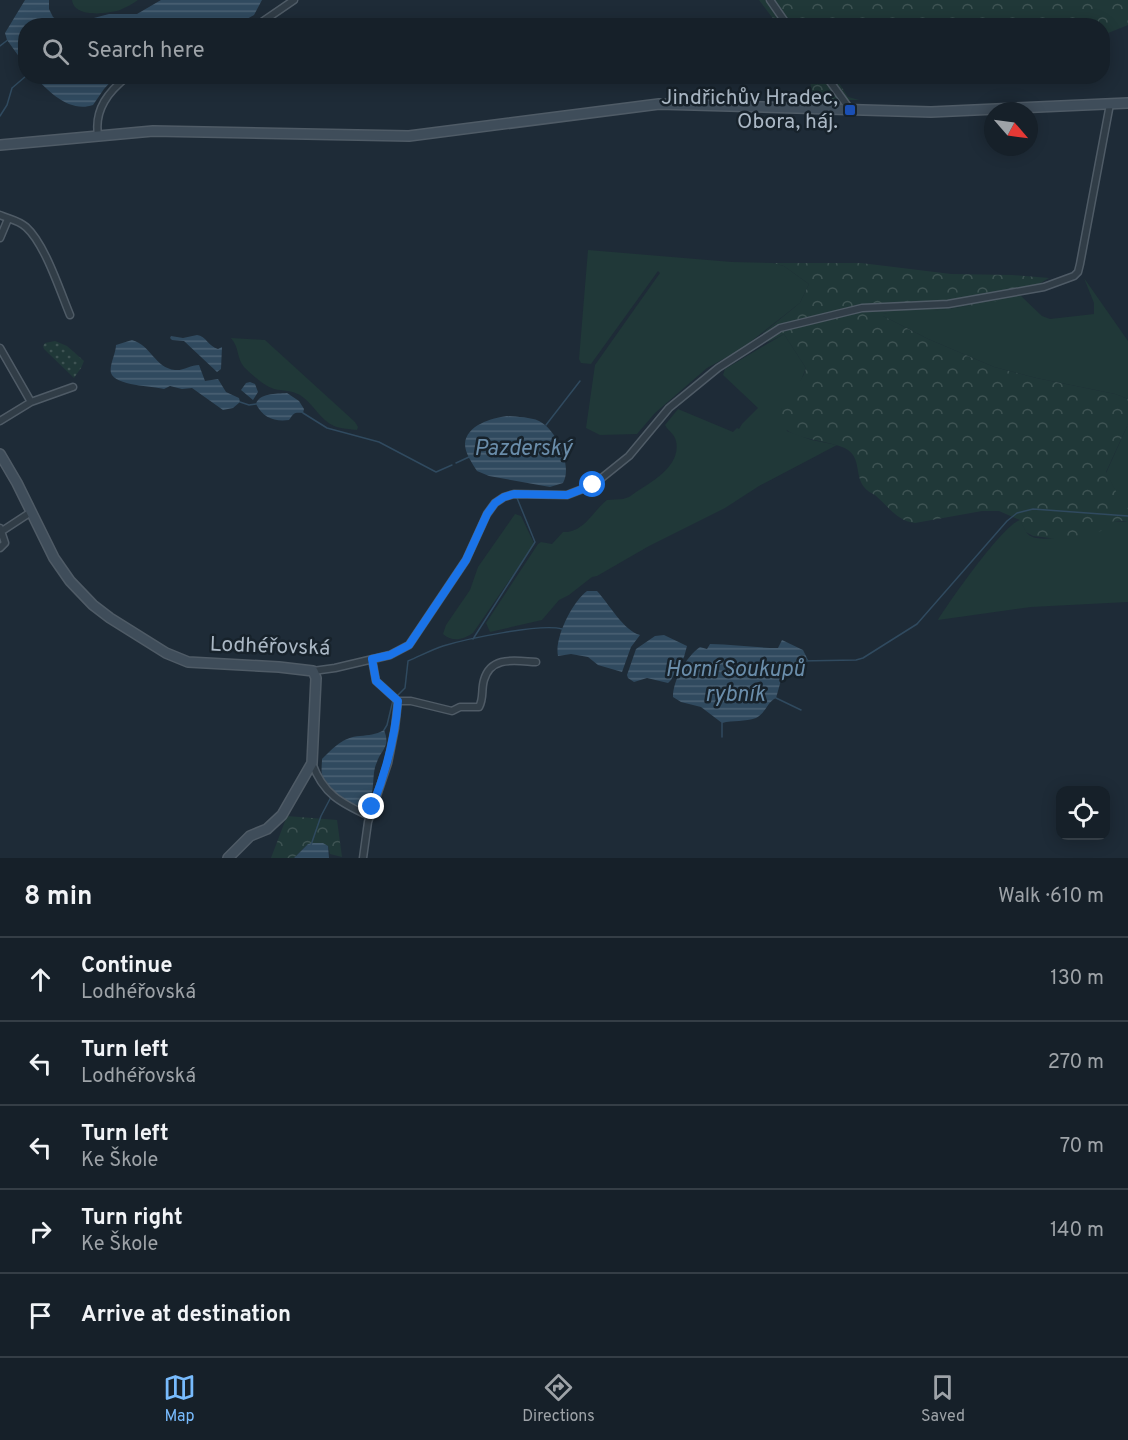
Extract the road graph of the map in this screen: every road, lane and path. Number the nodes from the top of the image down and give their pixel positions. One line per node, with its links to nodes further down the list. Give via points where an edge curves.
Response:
1 (294, 0): 3 (street)
2 (770, 0): 4 (street)
3 (268, 18)
4 (782, 18)
5 (119, 84): 10 (street, via 102,105)
6 (832, 84): 9 (street)
7 (1110, 104): 8 (main road); 9 (main road, via 931,112); 24 (street, Lodhéřovská, via 1080,264 1074,276 1044,287 948,304 862,308 780,328 718,368 669,408 629,456 593,485 567,495 514,494 495,503 466,560 409,645)
8 (1128, 104)
9 (849, 108): 10 (main road, via 659,104 409,136 153,131)
10 (98, 135): 11 (main road)
11 (0, 145)
12 (0, 215): 13 (street)
13 (8, 219): 14 (street); 15 (street, via 21,223 34,237)
14 (0, 238)
15 (70, 315)
16 (0, 348): 18 (street)
17 (73, 387): 18 (street)
18 (31, 402): 19 (street)
19 (0, 421)
20 (0, 455): 21 (main road)
21 (31, 512): 22 (street); 26 (main road, Lodhéřovská, via 54,558 93,605 166,653 188,662)
22 (1, 530): 23 (street, via 5,543)
23 (0, 548)
24 (372, 659): 26 (street, Lodhéřovská); 27 (street, via 376,681)
25 (536, 662): 27 (street, via 503,660 493,664 484,680 479,707 452,711)
26 (313, 671): 28 (main road, via 316,678)
27 (398, 701): 29 (street, via 388,763)
28 (312, 763): 29 (street, via 318,780 332,796); 30 (main road, via 282,815 267,829 250,836)
29 (369, 816): 31 (street)
30 (228, 858)
31 (363, 858)

